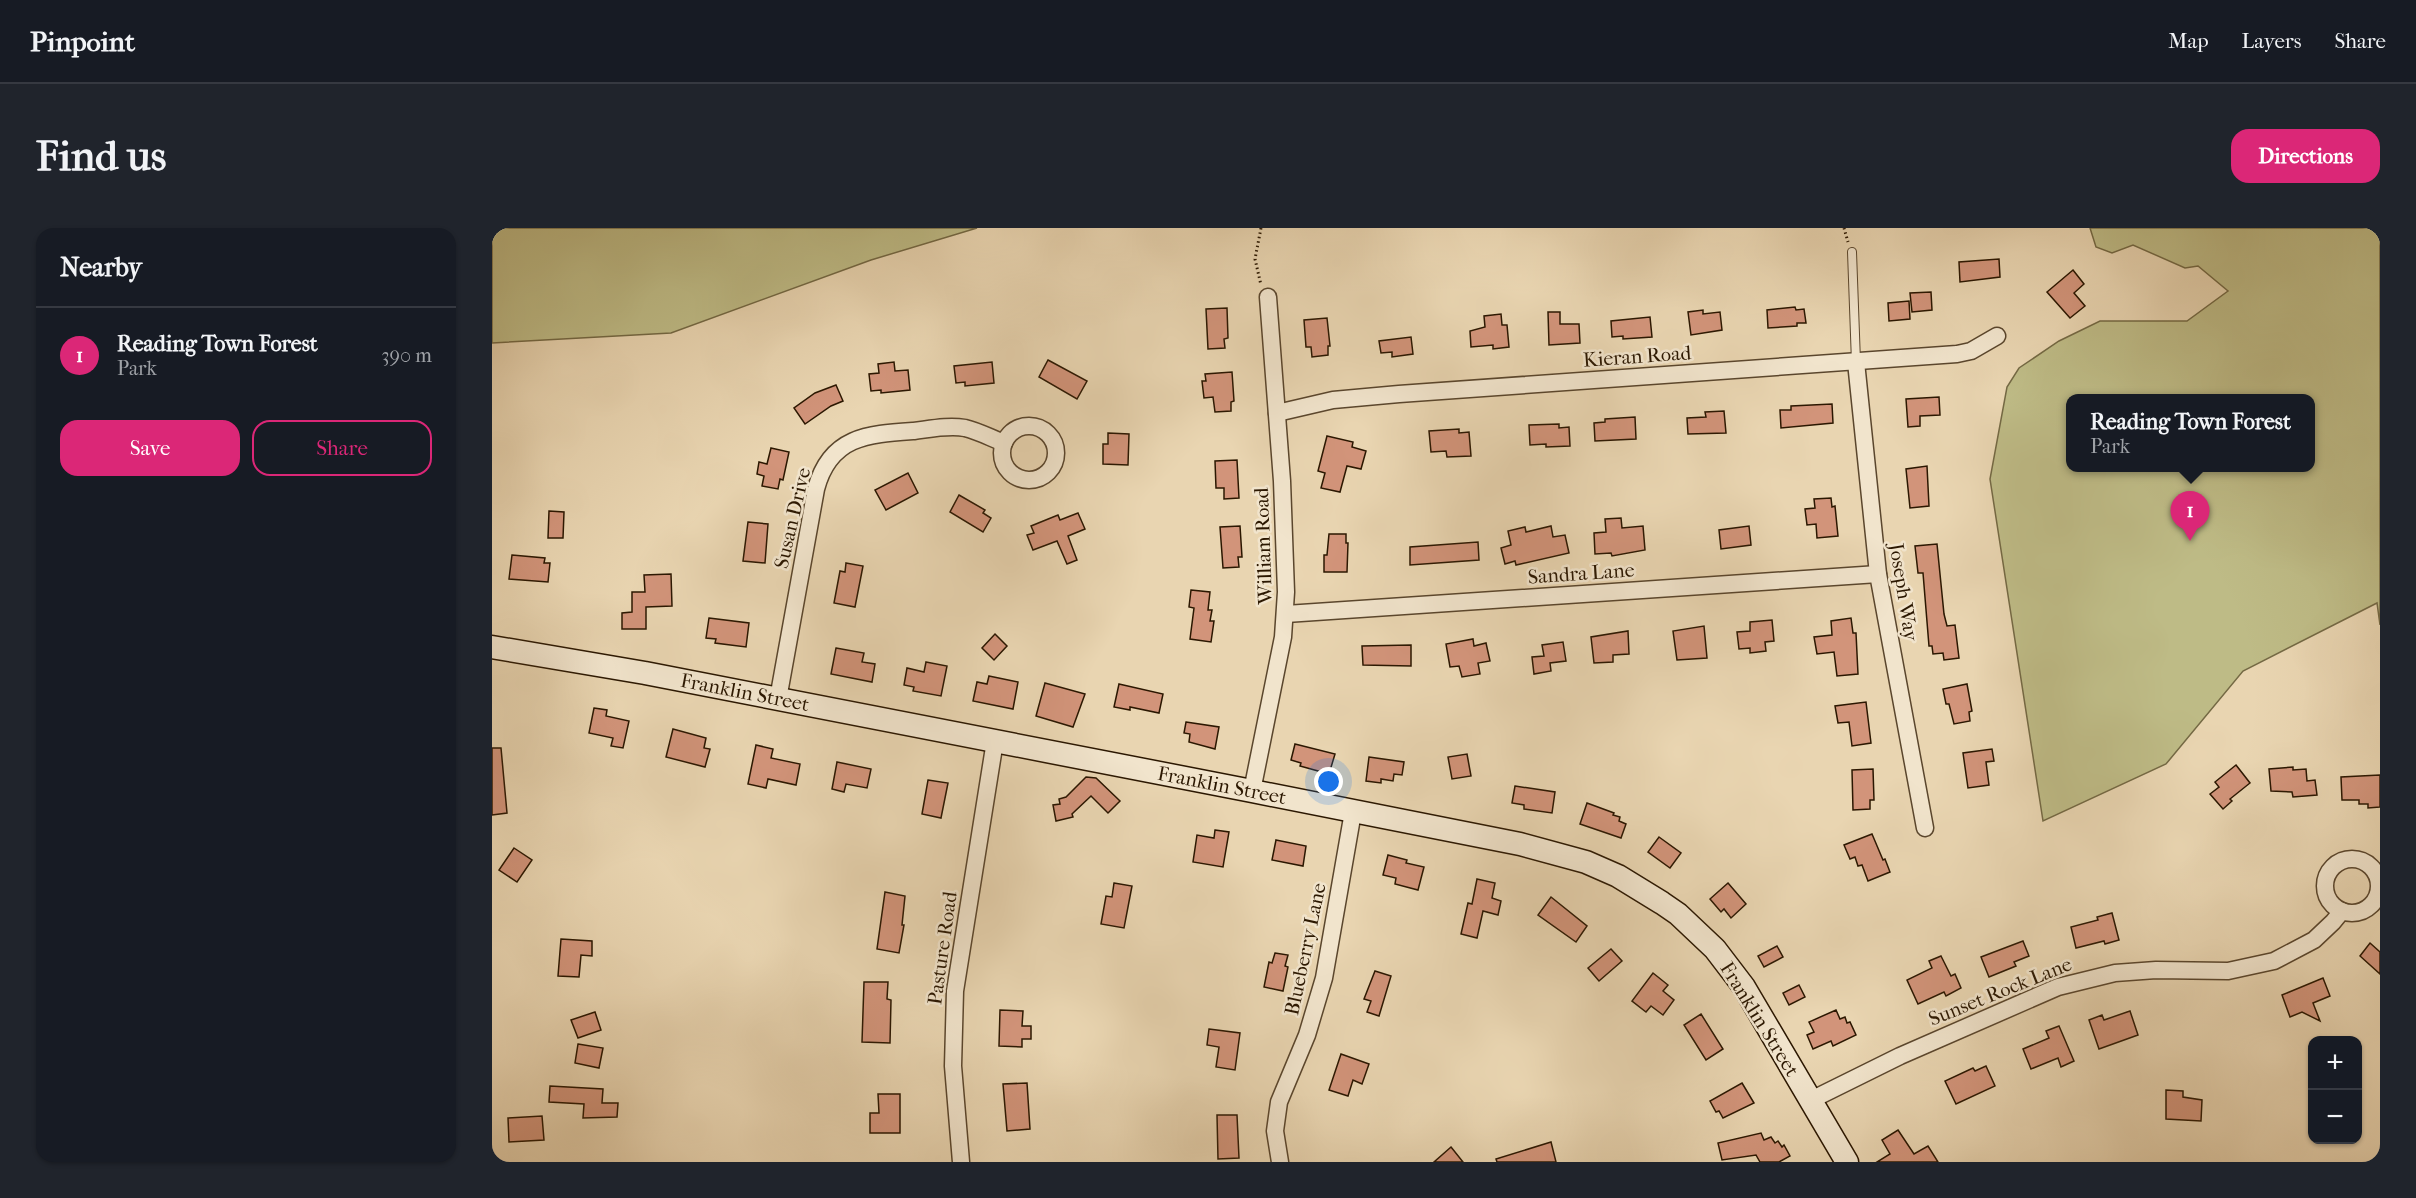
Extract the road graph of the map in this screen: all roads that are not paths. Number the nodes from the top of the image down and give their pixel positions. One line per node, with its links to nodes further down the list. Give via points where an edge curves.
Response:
1 (1852, 252): 4 (lane)
2 (1268, 297): 5 (street, William Road)
3 (1997, 336): 4 (street, Kieran Road, via 1962,353)
4 (1856, 362): 5 (street, Kieran Road, via 1399,394 1333,400); 7 (street, Joseph Way)
5 (1276, 413): 8 (street, William Road)
6 (1004, 443): 10 (street, Susan Drive, via 972,430 949,428 867,435 834,454 822,470 816,489)
7 (1878, 574): 8 (street, Sandra Lane); 14 (street, Joseph Way)
8 (1286, 614): 12 (street, William Road)
9 (492, 647): 10 (main road, Franklin Street)
10 (778, 699): 11 (main road, Franklin Street)
11 (995, 741): 12 (main road, Franklin Street); 17 (street, Pasture Road, via 955,991 953,1066)
12 (1252, 791): 13 (main road, Franklin Street)
13 (1353, 812): 16 (main road, Franklin Street, via 1549,851 1601,868 1640,888 1698,931 1728,965); 18 (street, Blueberry Lane, via 1324,978 1307,1035 1277,1109 1275,1131)
14 (1924, 828)
15 (2342, 911): 16 (street, Sunset Rock Lane, via 2314,940 2274,961 2228,971 2124,972 2058,987 1919,1047)
16 (1811, 1100): 19 (main road, Franklin Street)
17 (961, 1162)
18 (1280, 1162)
19 (1846, 1162)

